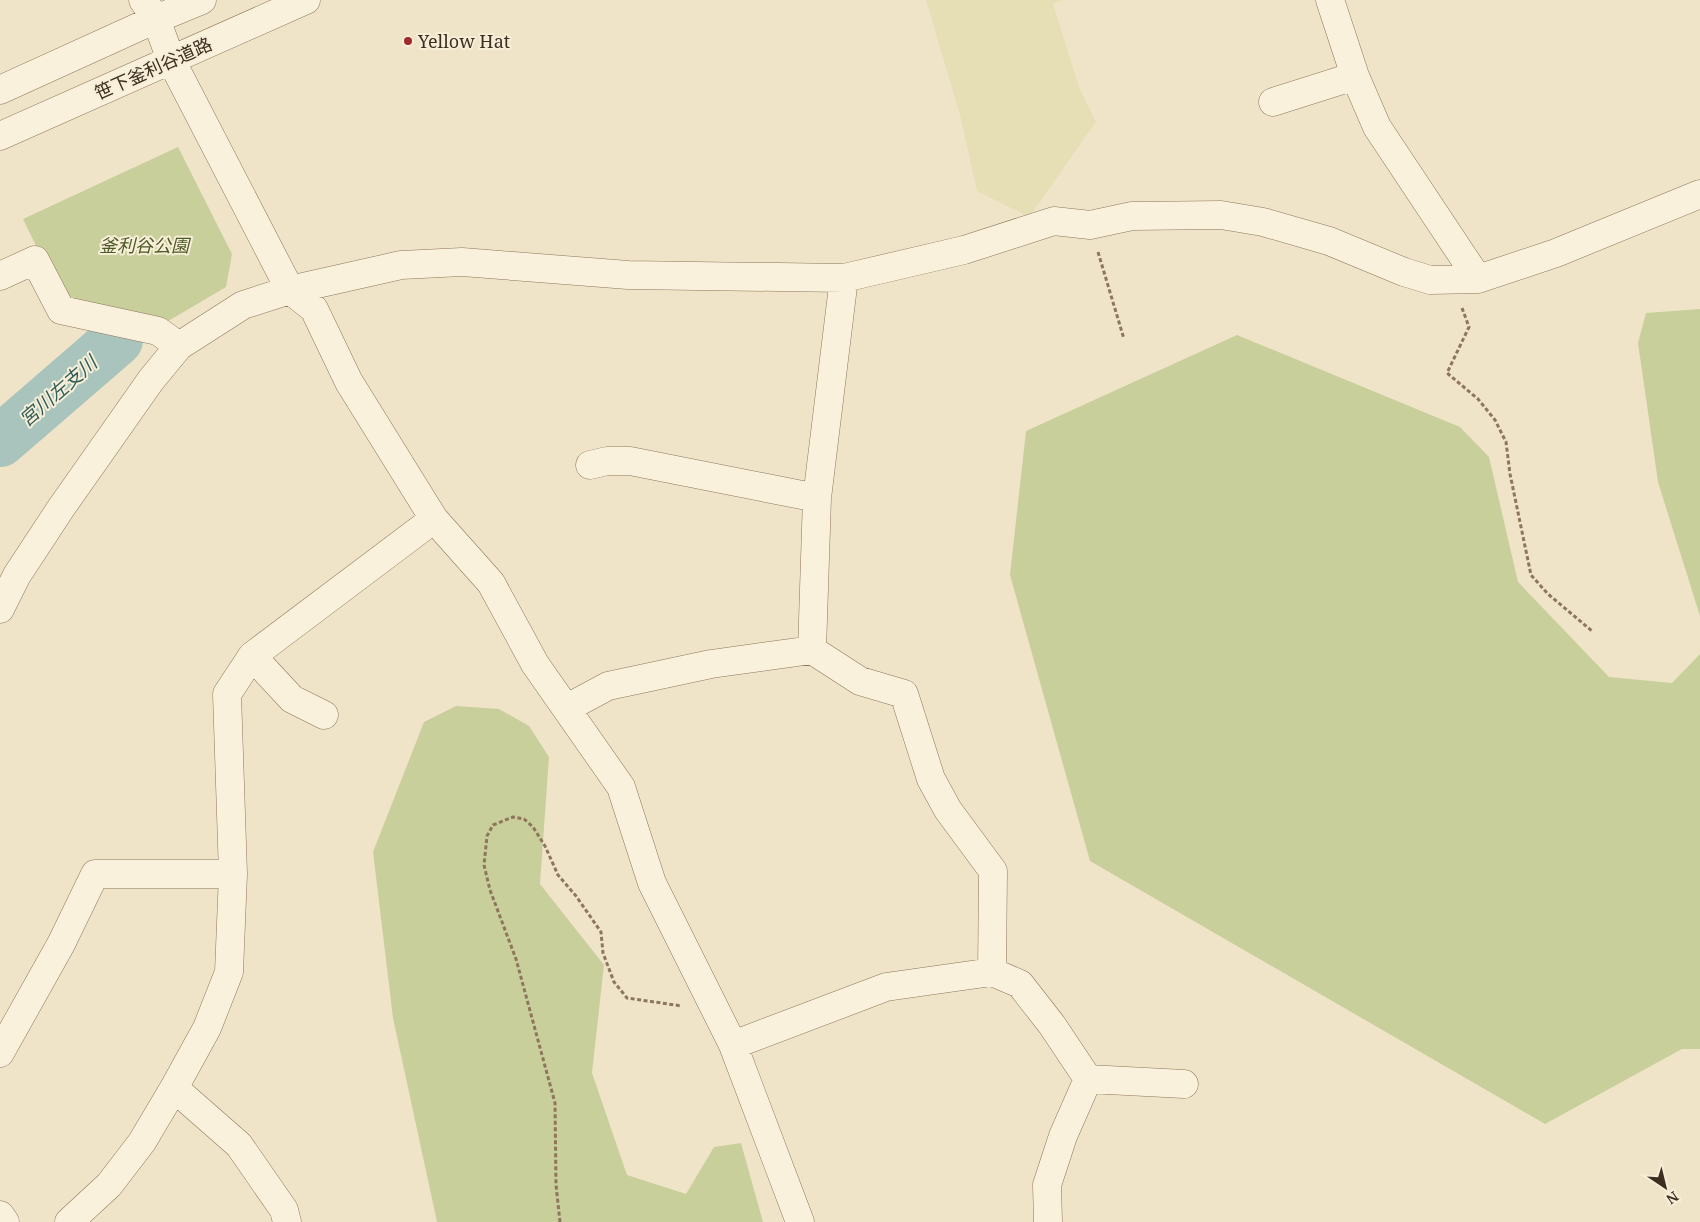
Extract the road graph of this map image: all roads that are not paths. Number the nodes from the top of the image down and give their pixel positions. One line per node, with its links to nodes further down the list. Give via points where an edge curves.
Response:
1 (202, 0): 4 (street)
2 (306, 0): 5 (street, 笹下釜利谷道路)
3 (1330, 0): 6 (street)
4 (149, 9): 5 (street); 7 (street)
5 (172, 60): 9 (street, 笹下釜利谷道路); 14 (street)
6 (1355, 76): 8 (street); 13 (street, via 1377,127)
7 (0, 90)
8 (1272, 102)
9 (0, 136)
10 (1700, 194): 13 (street, via 1556,253)
11 (0, 276): 15 (street, via 35,260 61,310 158,331)
12 (844, 278): 13 (street, via 964,250 1054,221 1090,226 1132,216 1221,215 1263,222 1330,241 1430,280); 14 (street, via 628,275 462,262 401,265); 17 (street)
13 (1478, 279)
14 (290, 290): 15 (street, via 243,305); 18 (street, via 314,308 349,382)
15 (178, 346): 19 (street, via 61,508 17,575)
16 (590, 466): 17 (street, via 607,461 630,461)
17 (817, 498): 20 (street)
18 (434, 520): 21 (street); 22 (street, via 491,583 535,664)
19 (0, 609)
20 (812, 650): 22 (street, via 711,664 608,686); 25 (street, via 860,681 904,694 931,779 948,810 993,871)
21 (252, 656): 23 (street, via 292,699); 24 (street, via 227,694)
22 (567, 708): 26 (street, via 622,786 652,883)
23 (324, 714)
24 (234, 874): 27 (street, via 95,874 61,944); 30 (street, via 229,972 207,1028)
25 (992, 972): 26 (street, via 886,986); 28 (street, via 1020,984)
26 (733, 1045): 35 (street)
27 (0, 1052)
28 (1088, 1080): 29 (street); 36 (street, via 1063,1136 1047,1185)
29 (1184, 1084)
30 (174, 1088): 33 (street, via 142,1142 109,1186); 34 (street, via 238,1145 284,1210)
31 (0, 1215): 32 (street)
32 (5, 1222)
33 (68, 1222)
34 (287, 1222)
35 (800, 1222)
36 (1048, 1222)

